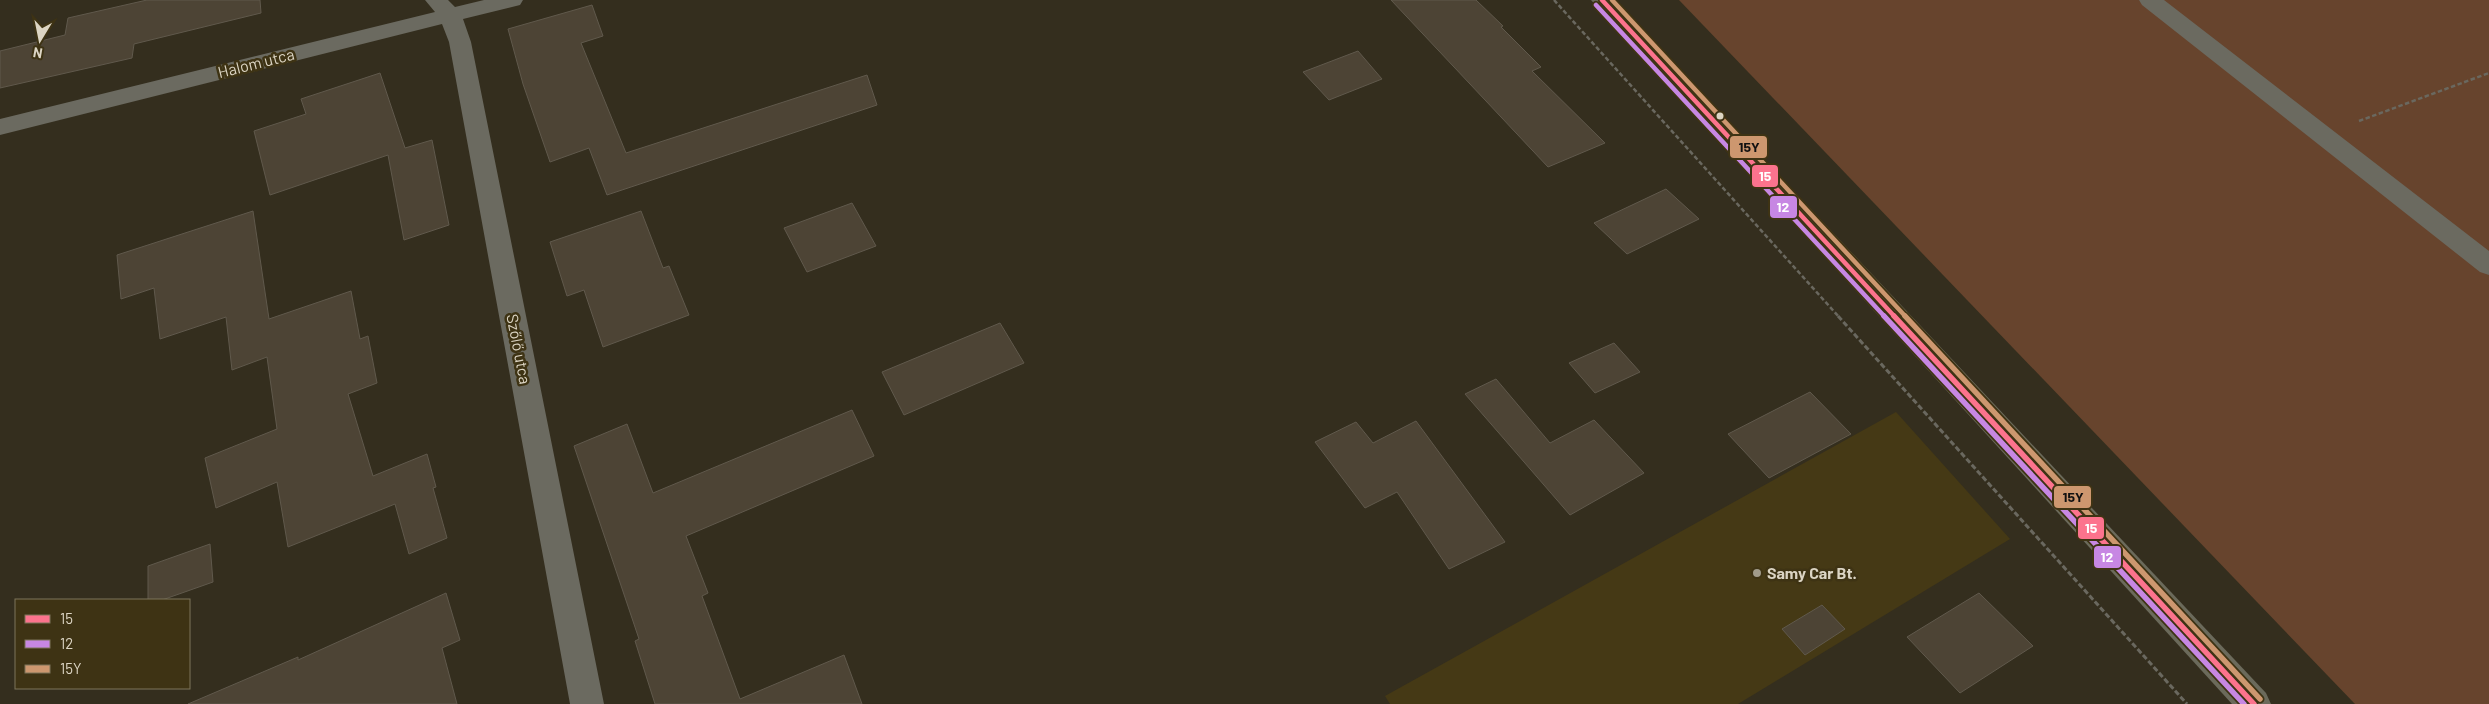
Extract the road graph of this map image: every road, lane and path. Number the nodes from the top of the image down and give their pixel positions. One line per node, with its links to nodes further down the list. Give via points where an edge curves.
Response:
1 (512, 0): 5 (street, Halom utca)
2 (1554, 0): 11 (path)
3 (1602, 0): 12 (main road)
4 (2150, 0): 8 (street)
5 (443, 8): 7 (street, Halom utca); 10 (street, Szőlő utca, via 460,42)
6 (2489, 73): 8 (path, via 2359,120)
7 (0, 127)
8 (2350, 155): 9 (street)
9 (2489, 265)
10 (587, 704)
11 (2187, 704)
12 (2254, 704)

